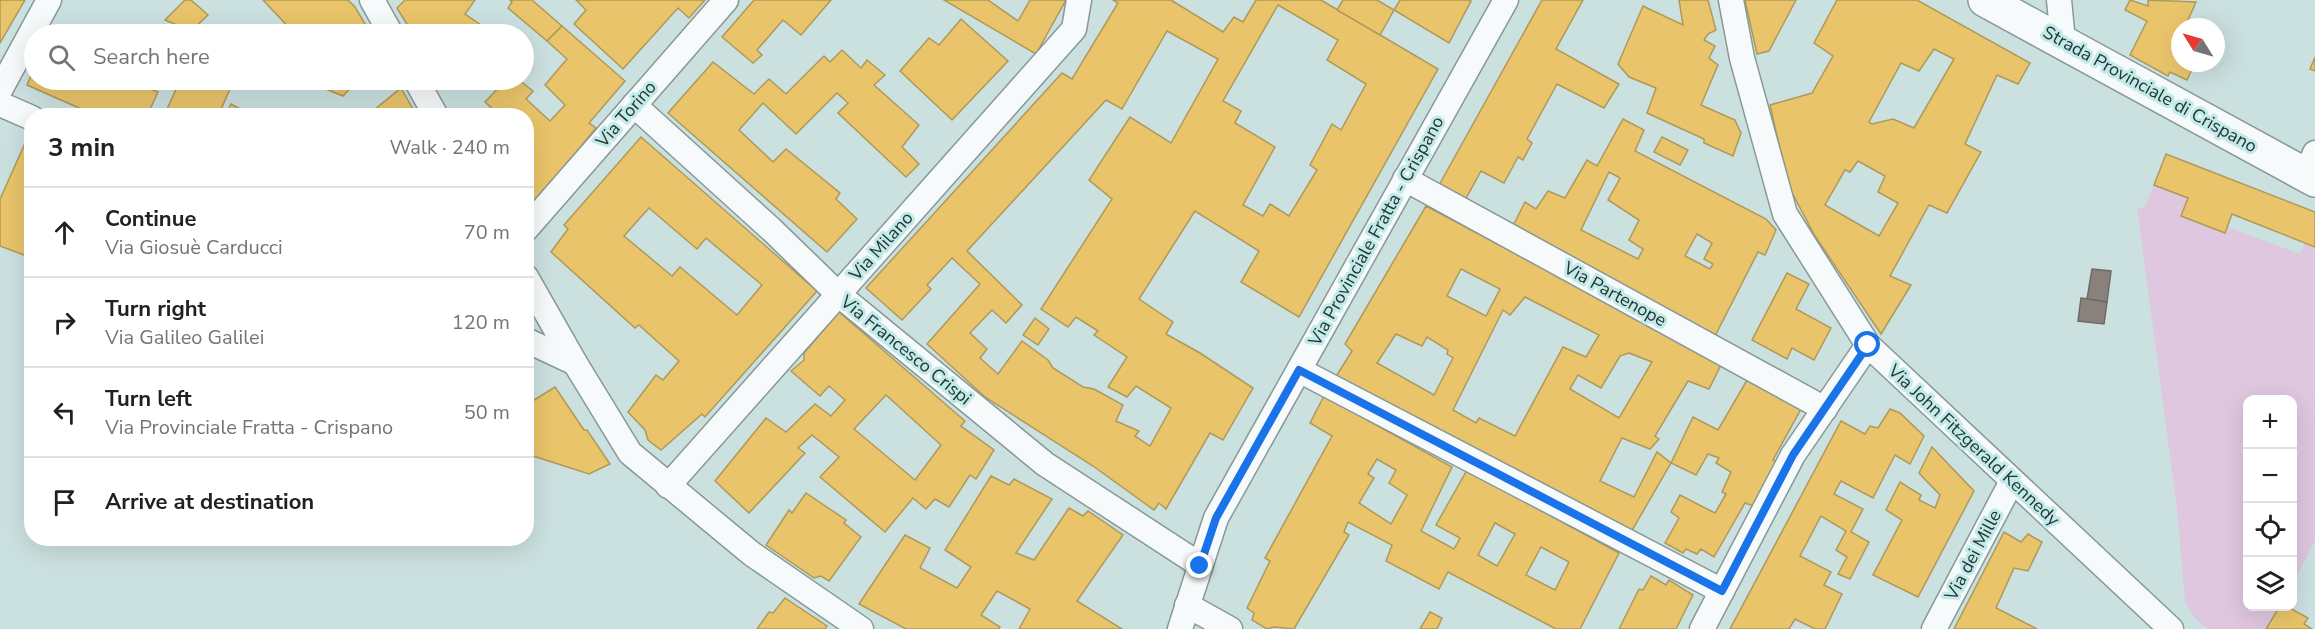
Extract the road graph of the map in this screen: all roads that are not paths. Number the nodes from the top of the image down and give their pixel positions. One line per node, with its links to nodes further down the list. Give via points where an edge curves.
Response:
1 (49, 0): 9 (street)
2 (726, 0): 16 (street, Via Torino)
3 (1079, 0): 23 (street, Via Milano, via 1074,29)
4 (1506, 0): 20 (street, Via Provinciale Fratta - Crispano)
5 (1731, 0): 25 (street, Via John Fitzgerald Kennedy, via 1742,58 1785,214)
6 (1985, 0): 11 (street, Strada Provinciale di Crispano)
7 (2059, 0): 11 (street)
8 (377, 3): 10 (street)
9 (36, 24)
10 (386, 24)
11 (2063, 41): 19 (street, Strada Provinciale di Crispano)
12 (24, 46): 13 (street)
13 (0, 90)
14 (422, 90): 17 (street)
15 (0, 104): 18 (street)
16 (634, 105): 21 (street, Via Torino); 23 (street, Via Francesco Crispi)
17 (432, 108)
18 (24, 114)
19 (2312, 169)
20 (1405, 179): 27 (street, Via Provinciale Fratta - Crispano); 28 (street, Via Partenope)
21 (534, 220)
22 (534, 291): 26 (street)
23 (838, 294): 30 (street, Via Milano); 31 (street, Via Francesco Crispi, via 1046,464)
24 (534, 344): 26 (street)
25 (1868, 345): 28 (street); 29 (street, Via John Fitzgerald Kennedy)
26 (575, 363): 30 (street, via 630,453)
27 (1299, 370): 31 (street, Via Provinciale Fratta - Crispano, via 1216,518); 32 (street)
28 (1825, 409): 32 (street, via 1793,455)
29 (2012, 481): 38 (street, Via dei Mille); 39 (street, Via John Fitzgerald Kennedy)
30 (668, 486): 34 (street, via 752,554)
31 (1200, 566): 33 (street, Via Provinciale Fratta - Crispano)
32 (1722, 591): 37 (street)
33 (1187, 605): 35 (street, Via Provinciale Fratta - Crispano); 36 (street)
34 (861, 629)
35 (1180, 629)
36 (1230, 629)
37 (1702, 629)
38 (1934, 629)
39 (2170, 629)

